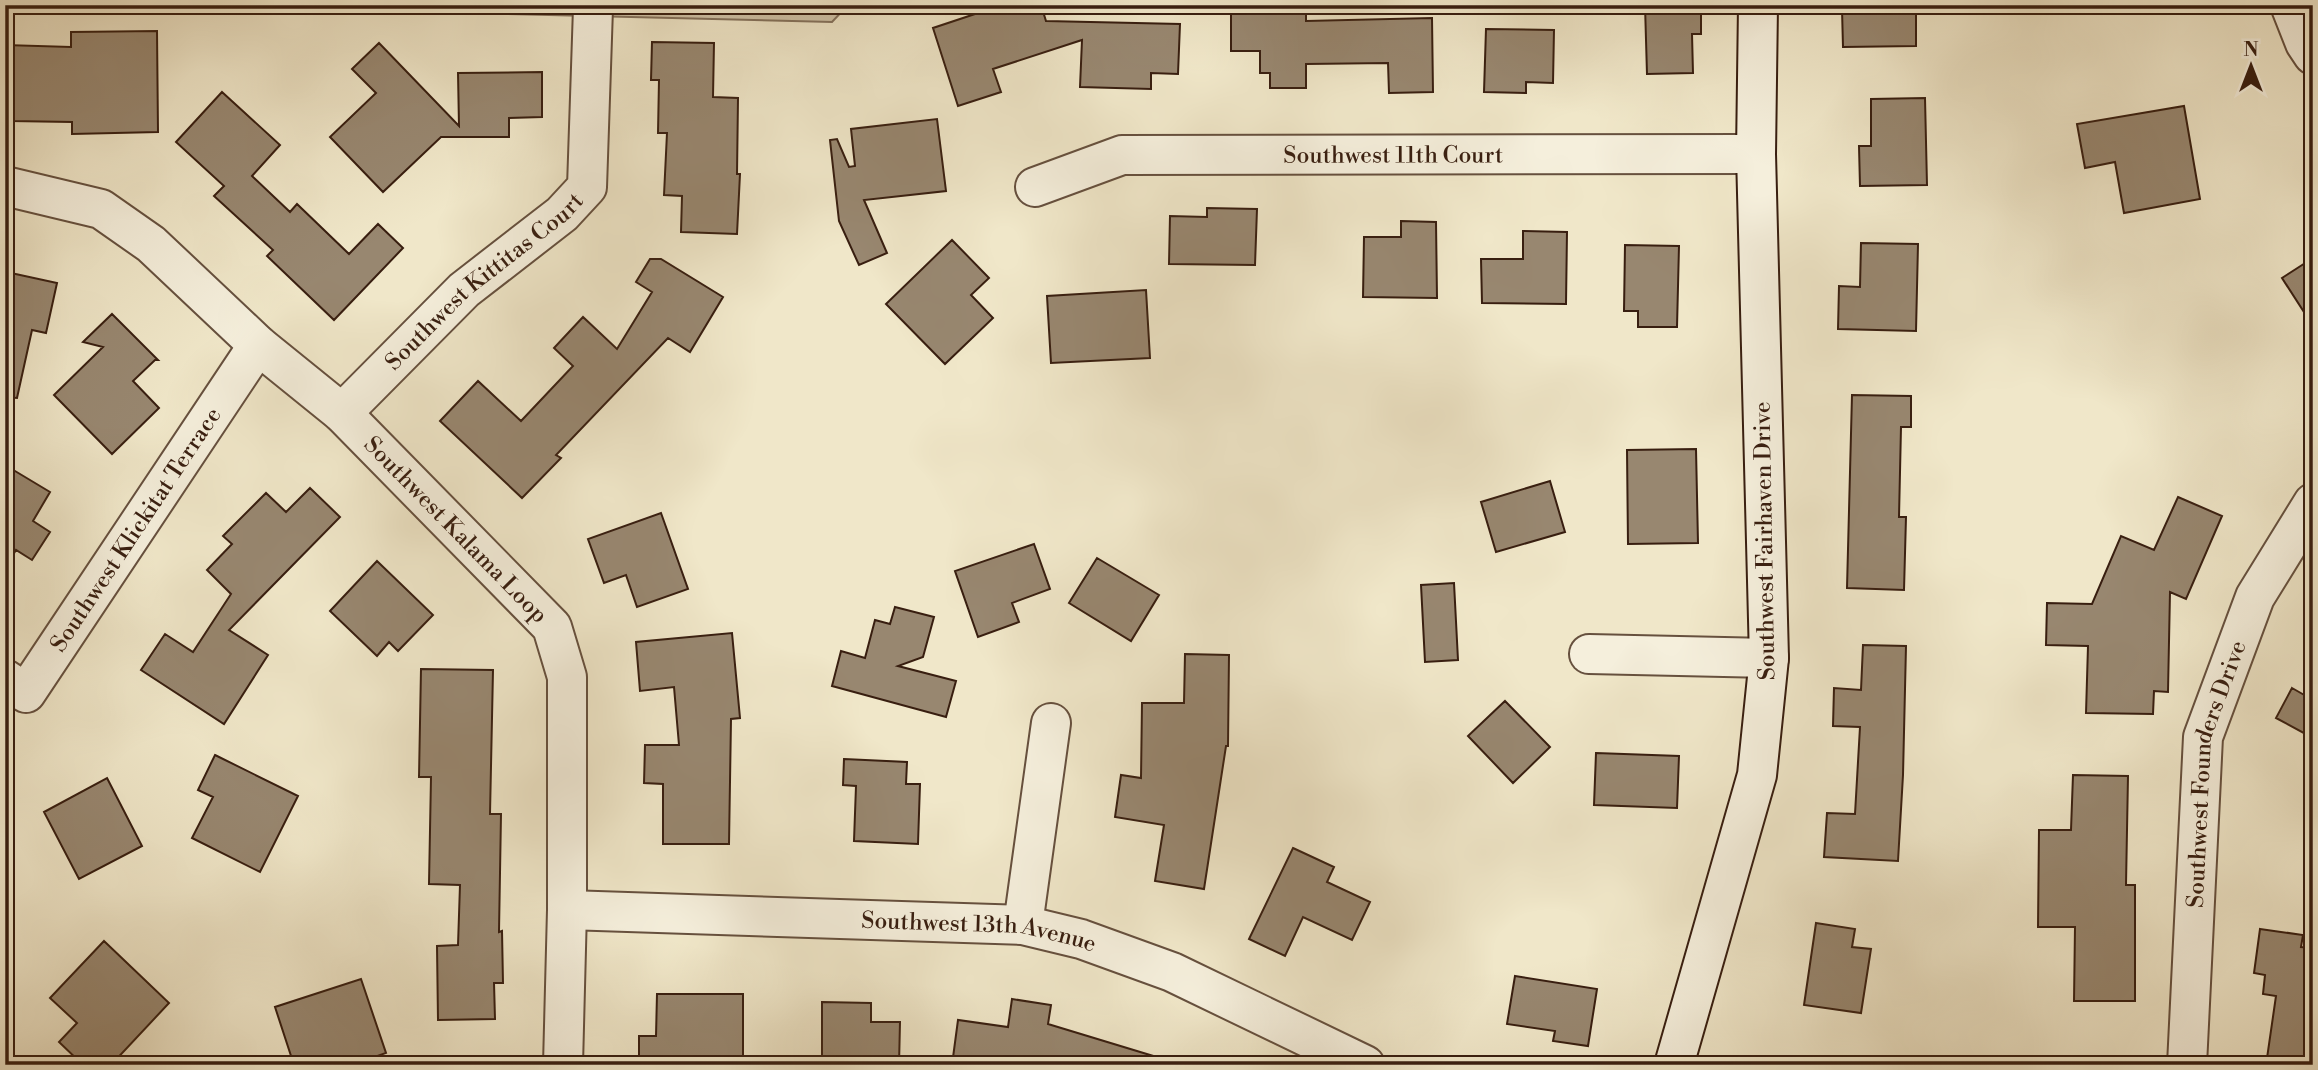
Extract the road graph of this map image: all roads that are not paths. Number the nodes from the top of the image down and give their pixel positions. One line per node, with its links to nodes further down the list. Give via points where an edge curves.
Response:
1 (1758, 5): 5 (street, Southwest Fairhaven Drive)
2 (2290, 5): 4 (street)
3 (593, 8): 9 (street, Southwest Kittitas Court, via 587,187 562,214 464,290)
4 (2313, 55)
5 (1756, 154): 7 (street, Southwest 11th Court, via 1122,155); 12 (street, Southwest Fairhaven Drive)
6 (5, 186): 8 (street, Southwest Kalama Loop, via 101,209 151,244)
7 (1035, 187)
8 (258, 345): 9 (street, Southwest Kalama Loop); 13 (street, Southwest Klickitat Terrace, via 26,693)
9 (342, 413): 15 (street, Southwest Kalama Loop, via 552,627 566,677)
10 (2313, 503): 20 (street, Southwest Founders Drive, via 2255,597 2203,737)
11 (1590, 654): 12 (street)
12 (1769, 658): 19 (street, Southwest Fairhaven Drive, via 1757,775)
13 (5, 679)
14 (1051, 723): 16 (street)
15 (566, 909): 16 (street, Southwest 13th Avenue); 17 (street, Southwest Kalama Loop)
16 (1023, 925): 18 (street, Southwest 13th Avenue, via 1081,939 1172,972)
17 (563, 1065)
18 (1365, 1065)
19 (1674, 1065)
20 (2187, 1065)

